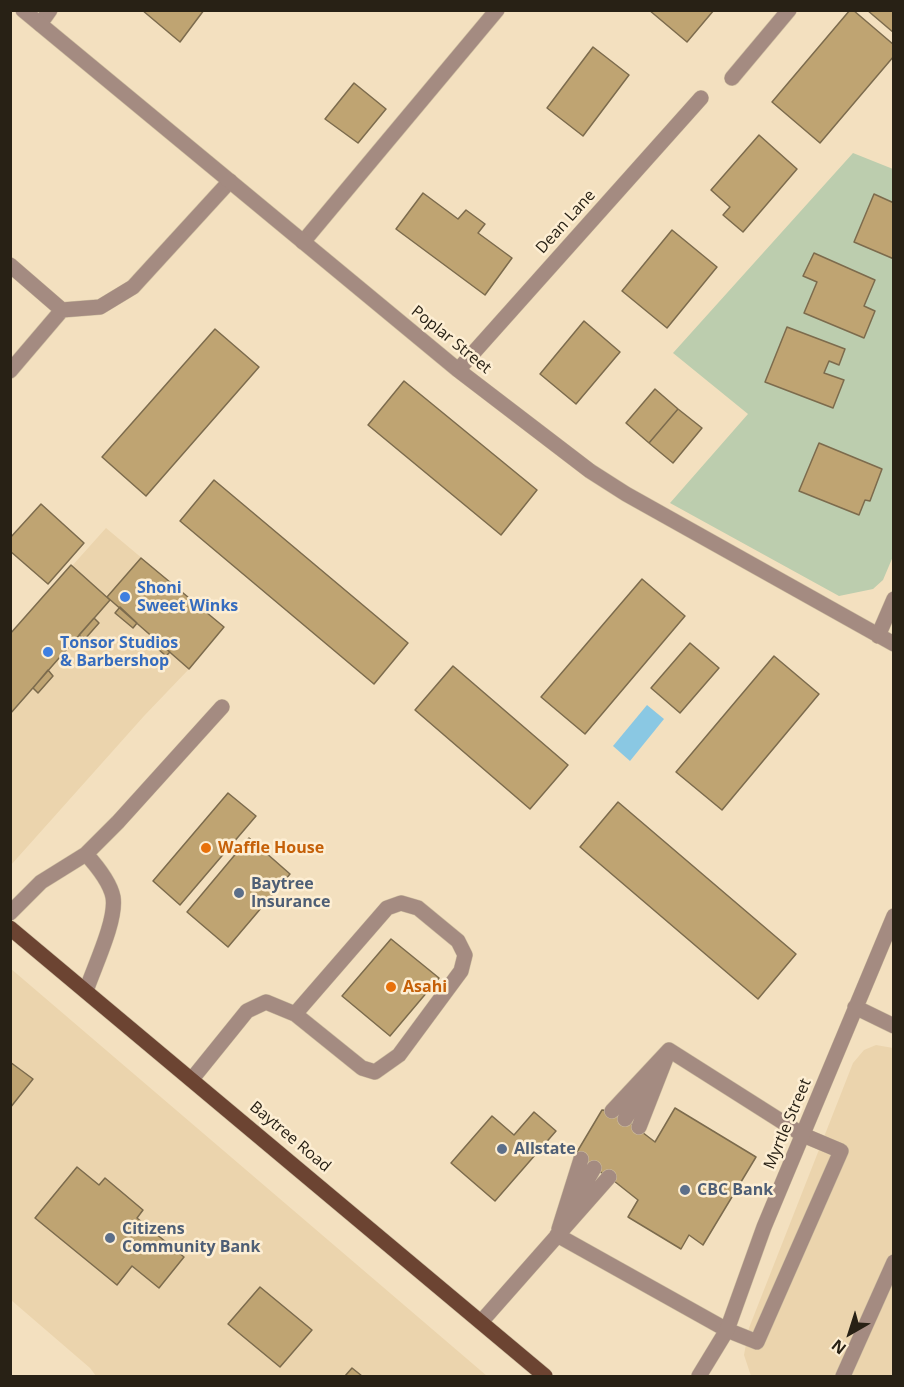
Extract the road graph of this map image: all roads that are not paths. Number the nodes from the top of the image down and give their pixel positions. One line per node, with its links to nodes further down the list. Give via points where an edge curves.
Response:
1 (23, 10): 5 (street, Poplar Street)
2 (50, 10): 5 (street)
3 (497, 10): 9 (street)
4 (789, 10): 6 (street)
5 (40, 24): 8 (street, Poplar Street)
6 (732, 78)
7 (701, 98): 12 (street, Dean Lane)
8 (230, 180): 9 (street, Poplar Street); 11 (street, via 133,287 100,307)
9 (303, 242): 12 (street, Poplar Street)
10 (10, 265): 11 (street)
11 (62, 310): 13 (street)
12 (458, 370): 15 (street, Poplar Street, via 626,494)
13 (10, 371)
14 (894, 599): 15 (street)
15 (878, 636): 16 (street, Poplar Street)
16 (894, 644)
17 (222, 707): 18 (street)
18 (86, 854): 19 (street, via 41,882); 22 (street, via 98,867 113,896 112,915)
19 (10, 913)
20 (894, 916): 23 (street, Myrtle Street)
21 (10, 928): 22 (main road, Baytree Road)
22 (86, 991): 27 (main road, Baytree Road)
23 (855, 1007): 25 (street); 30 (street, Myrtle Street)
24 (295, 1014): 24 (street, via 362,1068 375,1072 399,1055 461,971 465,955 458,941 418,908 401,903 387,908); 27 (street, via 266,1002 248,1011)
25 (894, 1026)
26 (669, 1050): 28 (street); 29 (street); 30 (street)
27 (192, 1079): 35 (main road, Baytree Road)
28 (619, 1115)
29 (639, 1127)
30 (803, 1135): 36 (street, Myrtle Street); 36 (street, via 841,1151 757,1342)
31 (587, 1164): 33 (street)
32 (609, 1178): 33 (street)
33 (557, 1235): 35 (street); 36 (street)
34 (894, 1262): 39 (street)
35 (481, 1322): 37 (main road, Baytree Road)
36 (727, 1329): 38 (street, Myrtle Street)
37 (545, 1377)
38 (699, 1377)
39 (843, 1377)

